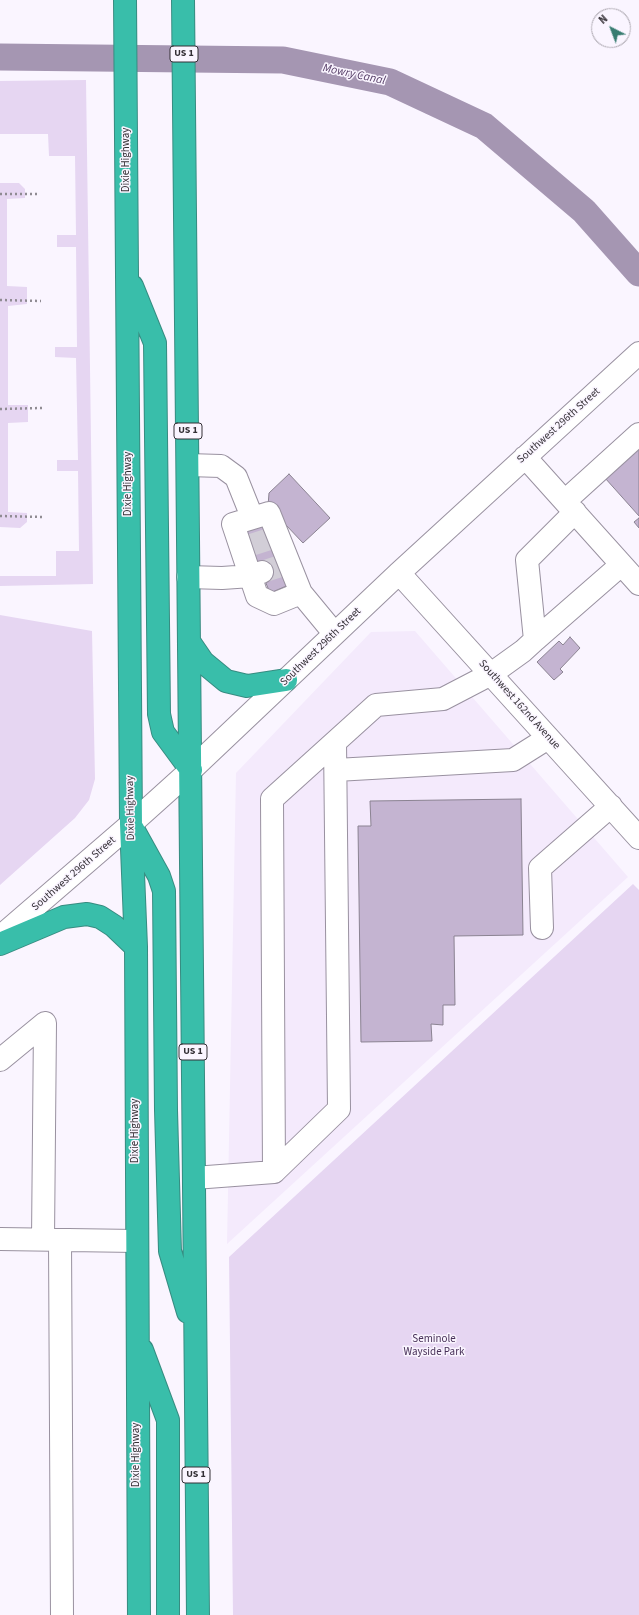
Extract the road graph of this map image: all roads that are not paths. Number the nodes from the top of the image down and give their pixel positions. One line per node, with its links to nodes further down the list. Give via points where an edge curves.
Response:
1 (183, 8): 7 (highway, US 1)
2 (125, 9): 3 (highway, Dixie Highway)
3 (128, 274): 23 (highway, via 155,343 159,714 163,732); 26 (highway, Dixie Highway)
4 (639, 353): 6 (street, Southwest 296th Street)
5 (639, 434): 8 (street)
6 (525, 457): 8 (street); 11 (street, Southwest 296th Street)
7 (188, 465): 9 (street, via 221,466 236,477); 13 (highway, US 1)
8 (570, 507): 10 (street); 17 (street, via 527,560)
9 (252, 518): 12 (street, via 233,524 246,547); 15 (street, via 269,513 286,564)
10 (621, 565): 14 (street); 17 (street)
11 (399, 573): 16 (street, Southwest 296th Street); 19 (street, Southwest 162nd Avenue)
12 (256, 574): 13 (street, via 222,578); 15 (street, via 257,596 274,604)
13 (188, 577): 18 (highway, US 1)
14 (639, 584)
15 (301, 594): 16 (street)
16 (334, 633): 20 (street, Southwest 296th Street)
17 (535, 640): 19 (street)
18 (190, 643): 20 (highway, via 203,662 226,681 247,686); 23 (highway, US 1)
19 (491, 674): 21 (street, Southwest 162nd Avenue); 22 (street, via 443,699 376,705)
20 (286, 680): 23 (street, Southwest 296th Street)
21 (548, 738): 24 (street, via 513,760); 25 (street, Southwest 162nd Avenue)
22 (335, 742): 24 (street); 33 (street, via 272,799)
23 (191, 770): 26 (street, Southwest 296th Street); 34 (highway, US 1)
24 (336, 770): 33 (street, via 340,1109)
25 (611, 806): 27 (street, Southwest 162nd Avenue); 28 (street, via 540,868)
26 (131, 824): 29 (street, Southwest 296th Street); 31 (highway, Dixie Highway); 38 (highway, via 159,876 164,891 170,1251)
27 (637, 831)
28 (542, 928)
29 (0, 937)
30 (0, 944): 31 (highway, via 64,917 87,914 100,917 114,926)
31 (136, 947): 37 (highway, Dixie Highway)
32 (0, 1060): 36 (street, via 45,1023)
33 (274, 1172): 34 (street)
34 (194, 1178): 38 (highway, US 1)
35 (0, 1239): 36 (street)
36 (52, 1239): 37 (street); 40 (street)
37 (136, 1241): 39 (highway, Dixie Highway)
38 (195, 1334): 43 (highway, US 1)
39 (137, 1335): 41 (highway, Dixie Highway); 42 (highway, via 168,1420)
40 (62, 1615)
41 (139, 1615)
42 (168, 1615)
43 (198, 1615)

